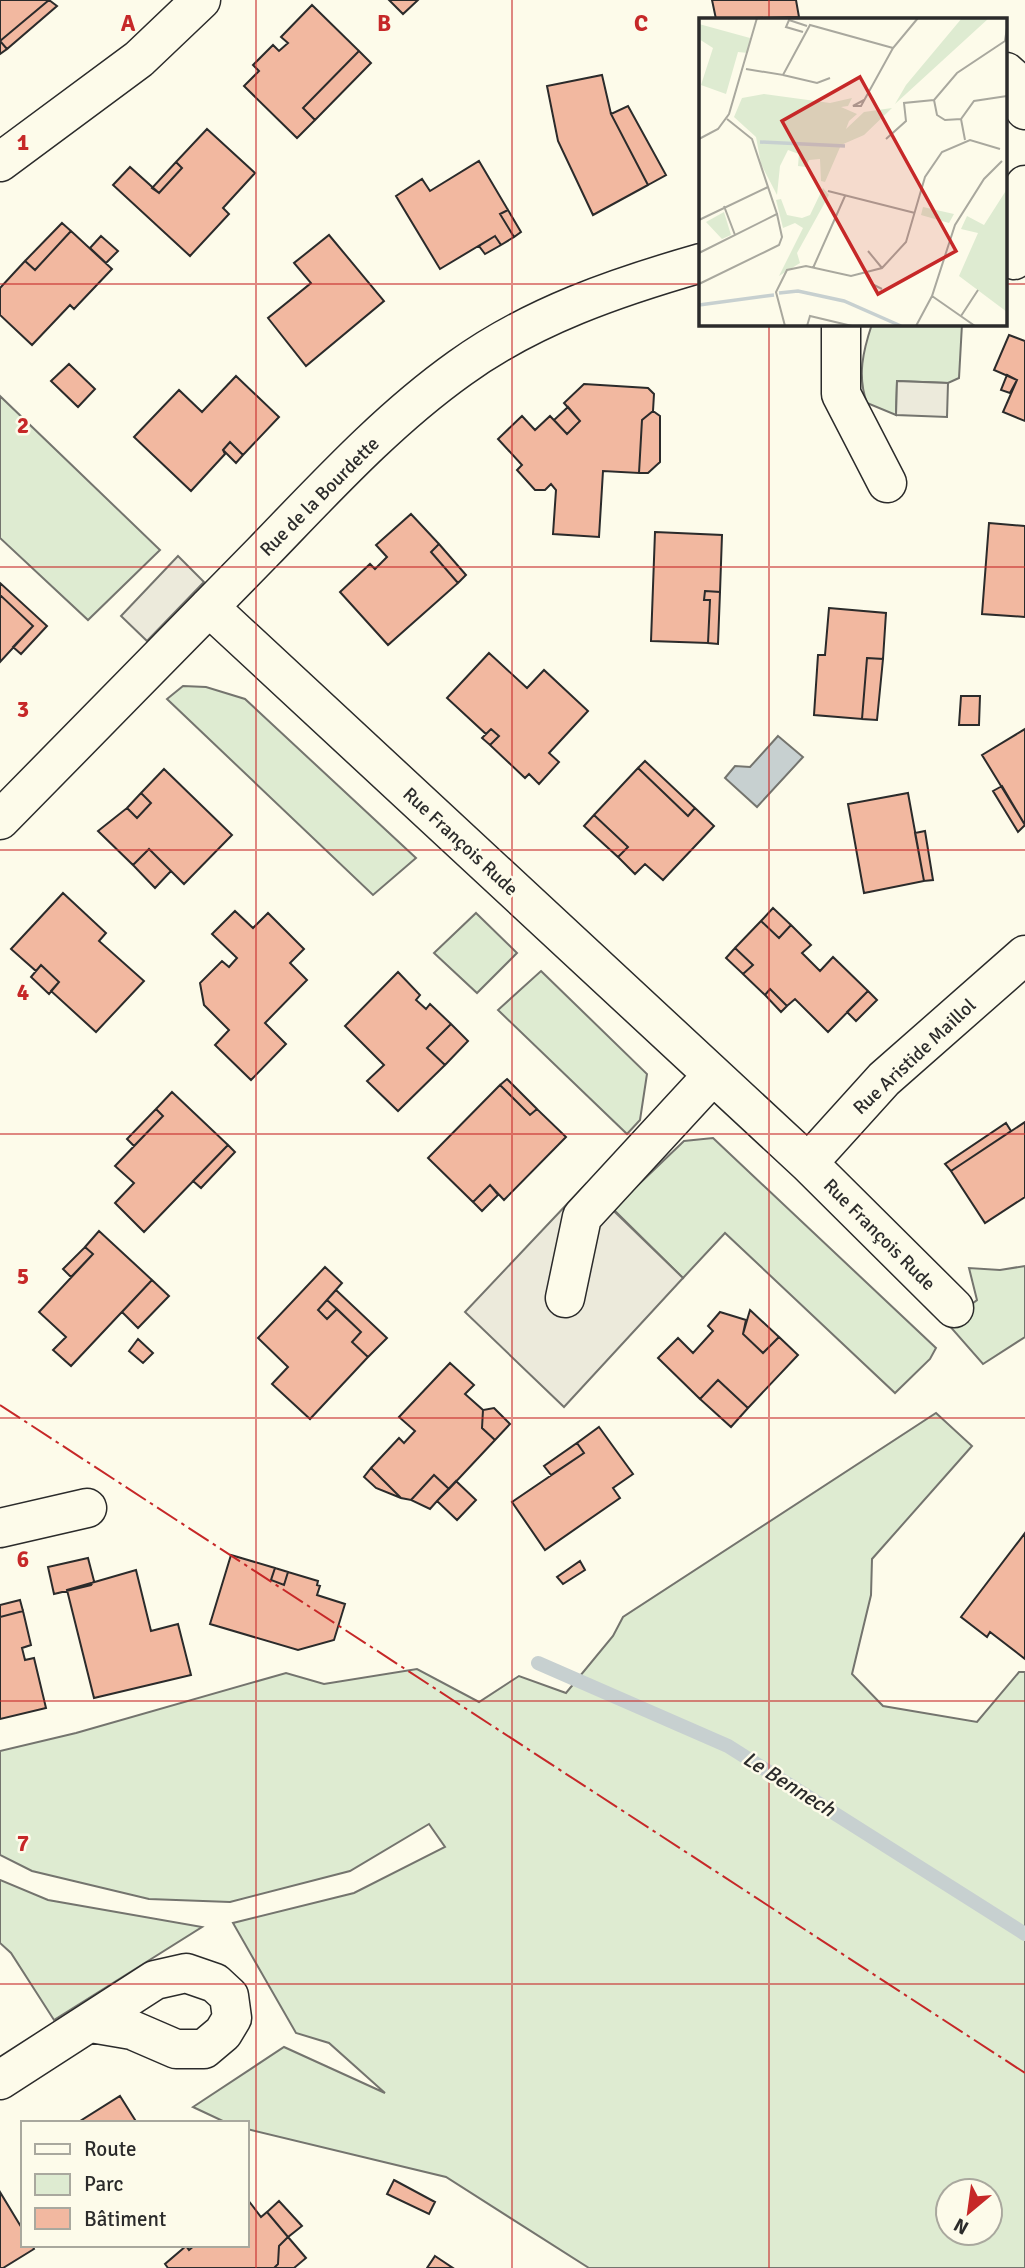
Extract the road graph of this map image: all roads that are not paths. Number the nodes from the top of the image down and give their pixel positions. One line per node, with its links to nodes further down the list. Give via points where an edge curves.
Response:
1 (201, 0): 4 (street, via 139,59)
2 (1007, 73): 3 (street, via 1016,80)
3 (1025, 110)
4 (0, 162)
5 (1025, 185): 6 (street)
6 (1015, 260)
7 (699, 264): 10 (street, Rue de la Bourdette, via 617,287 538,322 461,367 394,421)
8 (841, 326): 9 (street, via 841,394)
9 (887, 483)
10 (209, 607): 11 (street, Rue de la Bourdette); 13 (street, Rue François Rude)
11 (0, 820)
12 (1025, 955): 14 (street, Rue Aristide Maillol, via 884,1079)
13 (712, 1076): 14 (street, Rue François Rude); 15 (street, via 582,1217)
14 (808, 1163): 16 (street, Rue François Rude)
15 (565, 1298)
16 (954, 1308)
17 (87, 1508): 18 (street)
18 (0, 1528)
19 (91, 2023): 20 (street)
20 (0, 2080)

